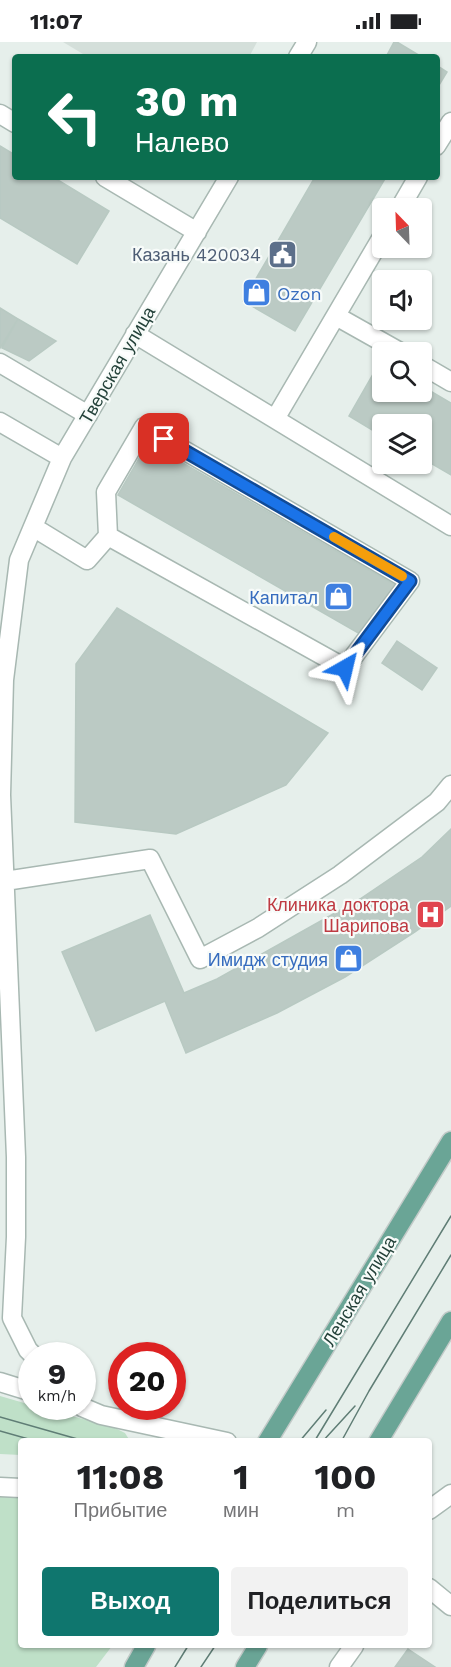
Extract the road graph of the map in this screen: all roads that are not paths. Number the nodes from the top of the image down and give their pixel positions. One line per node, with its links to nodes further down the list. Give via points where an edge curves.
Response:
1 (451, 122): 2 (street)
2 (440, 140)
3 (110, 180): 7 (street)
4 (227, 180): 7 (street, Тверская улица)
5 (416, 180): 6 (street)
6 (406, 198)
7 (197, 232): 10 (street, Тверская улица)
8 (372, 254): 9 (street)
9 (336, 316): 11 (street); 16 (street)
10 (135, 333): 15 (street, Тверская улица); 16 (street)
11 (382, 342)
12 (0, 363): 15 (street)
13 (432, 371): 14 (street)
14 (451, 382)
15 (87, 415): 18 (street, Тверская улица)
16 (275, 418): 19 (street)
17 (0, 422): 18 (street)
18 (62, 458): 20 (street, Тверская улица)
19 (451, 526)
20 (33, 528): 21 (street, via 87,560); 23 (street, Тверская улица, via 19,560 4,680)
21 (108, 536): 21 (street, via 106,492 144,427 410,581 345,668)
22 (451, 785): 24 (street, via 437,802 340,875 258,928 200,958 150,859)
23 (0, 795): 24 (street, Тверская улица)
24 (5, 881): 26 (street, Тверская улица, via 16,1157)
25 (451, 1138): 34 (main road, Ленская улица)
26 (11, 1227): 27 (street); 29 (street, Тверская улица, via 12,1318)
27 (0, 1248)
28 (451, 1321): 35 (main road)
29 (24, 1342)
30 (0, 1382): 31 (street)
31 (18, 1388)
32 (96, 1412): 33 (street)
33 (208, 1438)
34 (269, 1438)
35 (380, 1438)
36 (0, 1486): 37 (street)
37 (18, 1488)
38 (451, 1494): 39 (street)
39 (432, 1508)
40 (432, 1590): 41 (street)
41 (451, 1606)
42 (145, 1648): 45 (main road)
43 (257, 1648): 46 (main road)
44 (353, 1648): 47 (street)
45 (134, 1667)
46 (245, 1667)
47 (339, 1667)

